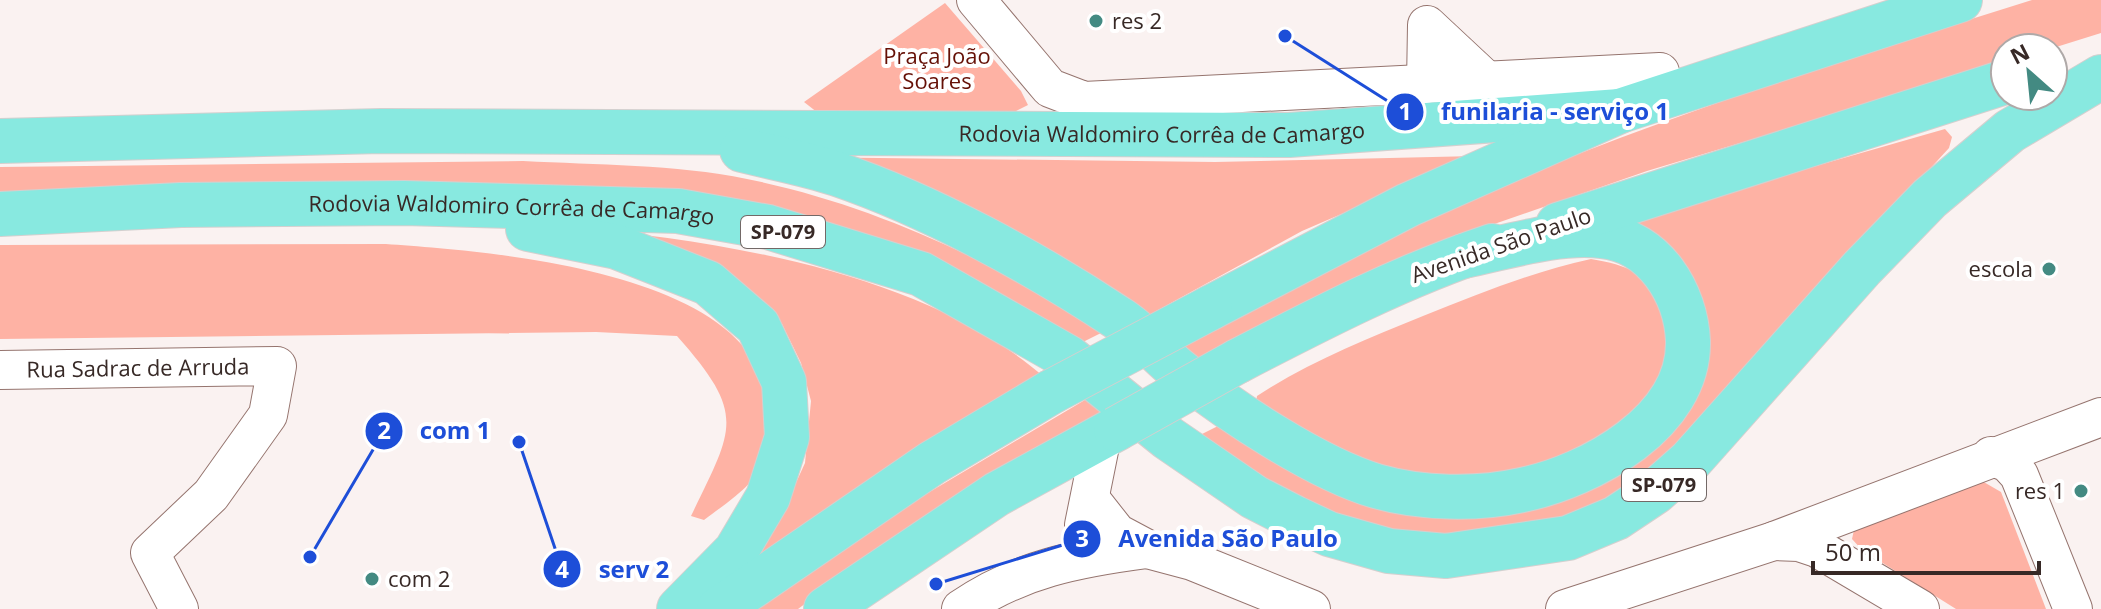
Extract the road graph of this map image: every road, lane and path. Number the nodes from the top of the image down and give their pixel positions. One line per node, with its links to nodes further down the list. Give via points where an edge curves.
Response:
1 (976, 0): 8 (street, via 1050,88 1084,101)
2 (1960, 0): 10 (main road, via 1735,73)
3 (1417, 12): 7 (street); 8 (street)
4 (2101, 53): 5 (main road)
5 (2069, 63)
6 (2101, 77): 18 (main road, SP-079, via 2010,131 1930,198 1690,461 1655,492 1616,518 1568,538 1446,556 1389,551 1329,534 1254,497 1168,438)
7 (1487, 81): 8 (street); 10 (street)
8 (1426, 84)
9 (1989, 87): 15 (main road, Avenida São Paulo)
10 (1645, 95): 11 (main road, Rodovia Waldomiro Corrêa de Camargo / SP-079, via 1289,135); 26 (main road, bridge, via 1408,205 1051,392 932,463)
11 (653, 133): 12 (main road, Rodovia Waldomiro Corrêa de Camargo / SP-079, via 381,131); 15 (main road, Rodovia Waldomiro Corrêa de Camargo / SP-079, via 836,174 937,213 1134,329 1224,403 1316,460 1375,486 1468,497 1523,490 1574,473 1656,420 1676,389 1688,346 1677,289 1657,265 1605,236 1570,236)
12 (0, 141)
13 (404, 203): 14 (main road, Rodovia Waldomiro Corrêa de Camargo / SP-079, via 181,205); 18 (main road, Rodovia Waldomiro Corrêa de Camargo / SP-079, via 678,211 768,227 921,274 1069,358); 25 (main road, SP-079, via 617,247 708,283 758,326 784,382 787,437 768,497 736,551)
14 (0, 214)
15 (1464, 256): 18 (main road, Avenida São Paulo, bridge, via 1350,302)
16 (0, 370): 24 (street, Rua Sadrac de Arruda, via 277,366 268,415 211,495 150,553)
17 (2101, 417): 19 (street)
18 (1113, 421): 20 (street); 27 (main road, Avenida São Paulo)
19 (1991, 456): 21 (street); 32 (street, via 2019,475)
20 (1091, 500): 22 (street, via 1117,533); 23 (street)
21 (1774, 541): 30 (street); 31 (street, via 1817,548)
22 (1147, 549): 23 (street); 29 (street, via 1192,561)
23 (1074, 559): 28 (street, via 1035,569)
24 (179, 609)
25 (679, 609)
26 (719, 609)
27 (826, 609)
28 (961, 609)
29 (1311, 609)
30 (1565, 609)
31 (1920, 609)
32 (2073, 609)

